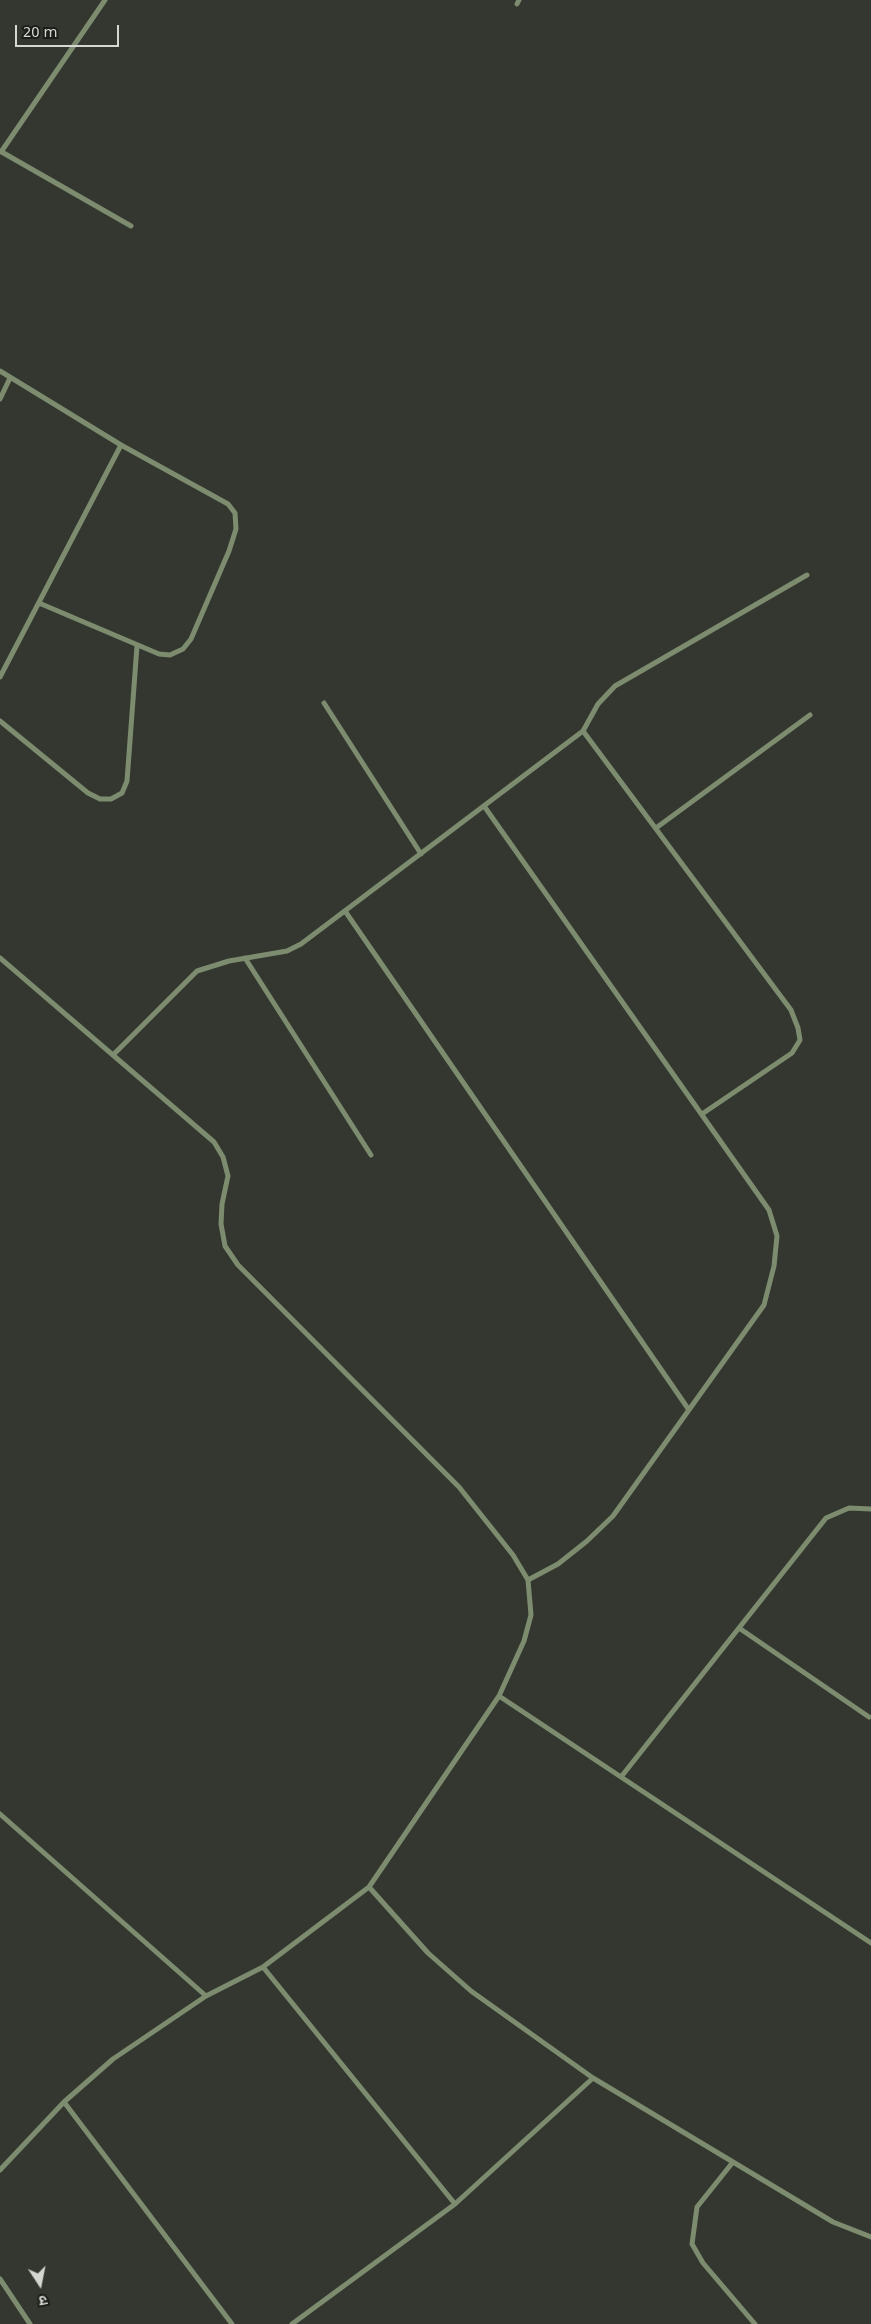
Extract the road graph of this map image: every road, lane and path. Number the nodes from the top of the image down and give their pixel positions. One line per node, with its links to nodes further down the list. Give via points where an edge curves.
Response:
1 (105, 0): 2 (street)
2 (1, 152): 3 (street)
3 (131, 226)
4 (0, 372): 5 (street)
5 (10, 378): 6 (street); 7 (street)
6 (0, 399)
7 (121, 445): 9 (street); 10 (street, via 228,504 235,514 236,529 229,551 191,639 183,650 170,655)
8 (807, 575): 15 (street, via 615,686 598,704)
9 (39, 603): 10 (street); 11 (street)
10 (137, 646): 14 (street, via 126,781 122,793 110,799 100,799 88,793)
11 (0, 677)
12 (324, 703): 18 (street)
13 (810, 715): 17 (street)
14 (0, 721)
15 (583, 731): 16 (street); 17 (street)
16 (484, 806): 18 (street); 23 (street)
17 (656, 828): 23 (street, via 791,1010 800,1040 792,1053)
18 (420, 854): 19 (street)
19 (345, 911): 21 (street, via 287,951); 25 (street)
20 (0, 958): 22 (street)
21 (245, 958): 22 (street, via 197,971); 24 (street)
22 (113, 1055): 27 (street, via 214,1142 223,1157 228,1176 221,1224 226,1246 238,1265 459,1487 513,1555)
23 (702, 1114): 25 (street, via 769,1210 777,1236 774,1266 764,1305)
24 (371, 1155)
25 (689, 1410): 27 (street, via 613,1516 558,1564)
26 (871, 1509): 28 (street, via 849,1508 826,1518)
27 (528, 1580): 29 (street, via 532,1615)
28 (738, 1628): 30 (street); 31 (street)
29 (499, 1696): 31 (street); 33 (street)
30 (869, 1717)
31 (621, 1777): 34 (street)
32 (0, 1814): 36 (street)
33 (369, 1887): 35 (street); 37 (street, via 428,1953 471,1991)
34 (871, 1943)
35 (264, 1967): 36 (street); 41 (street)
36 (206, 1996): 38 (street, via 113,2059)
37 (593, 2078): 39 (street); 41 (street)
38 (64, 2102): 40 (street); 45 (street)
39 (733, 2162): 42 (street, via 833,2222); 47 (street, via 697,2207 692,2244 703,2263)
40 (0, 2170)
41 (455, 2204): 46 (street)
42 (871, 2237)
43 (0, 2279): 44 (street)
44 (30, 2324)
45 (232, 2324)
46 (292, 2324)
47 (756, 2324)

